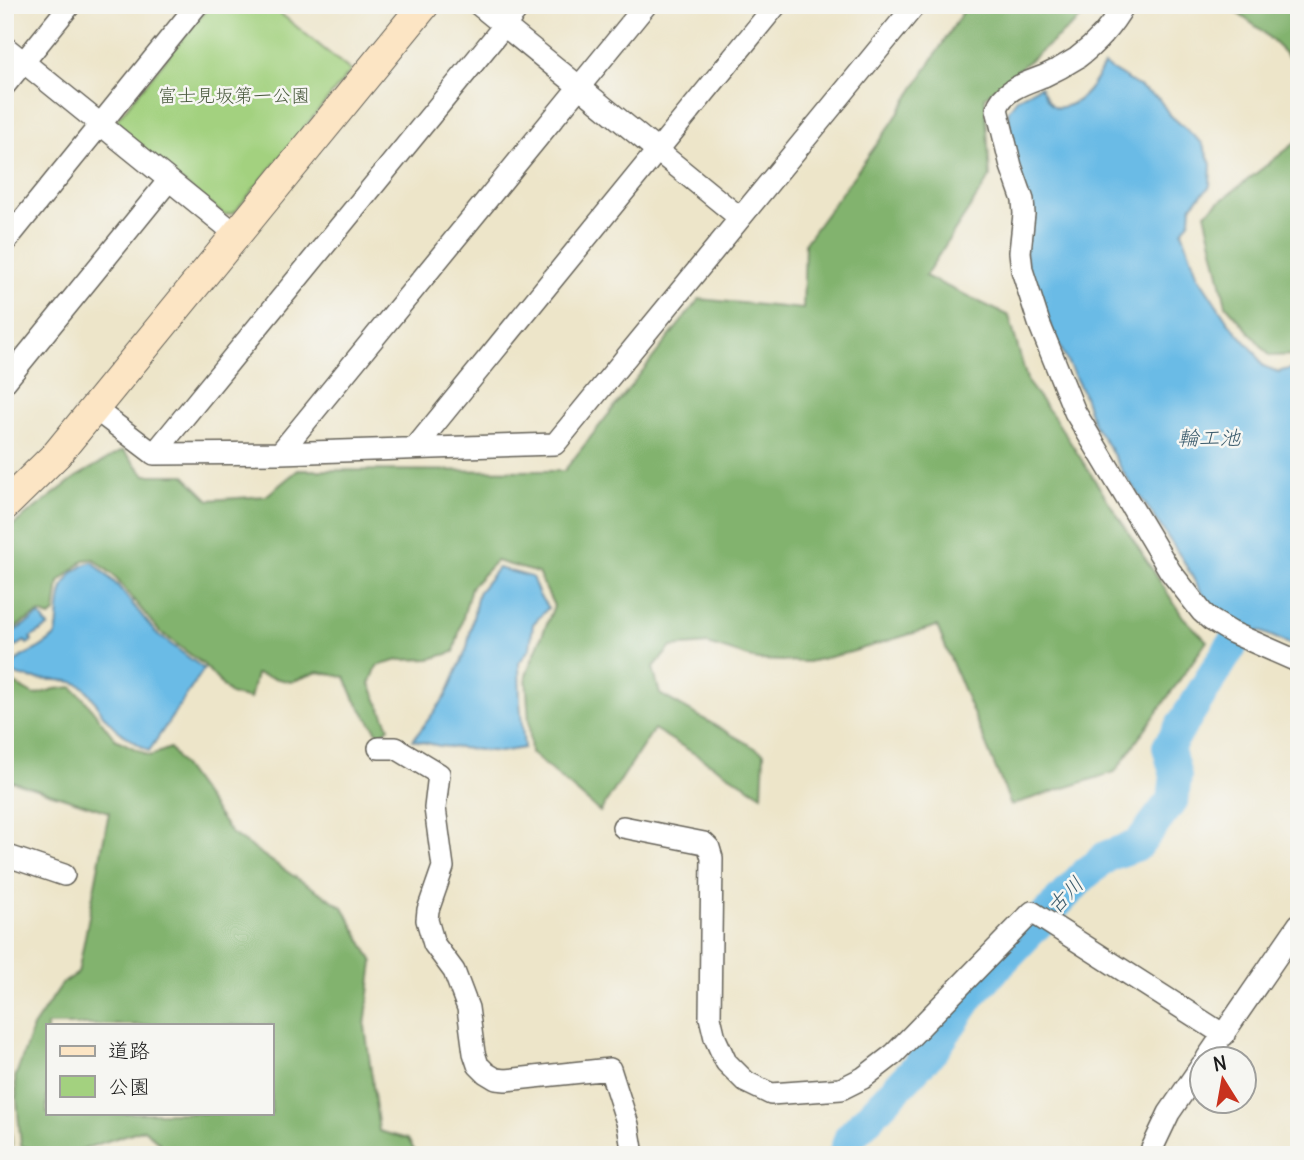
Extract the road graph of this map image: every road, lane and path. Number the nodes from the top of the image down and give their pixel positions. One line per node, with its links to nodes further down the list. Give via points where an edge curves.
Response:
1 (70, 5): 12 (street)
2 (197, 5): 15 (street)
3 (424, 5): 19 (street)
4 (480, 5): 10 (street)
5 (521, 5): 10 (street)
6 (646, 5): 14 (street)
7 (776, 5): 16 (street)
8 (915, 5): 18 (street)
9 (1124, 5): 27 (street, via 1101,37 1076,58 1023,83 999,102 997,109 1023,200 1022,270 1075,412 1170,571 1211,620)
10 (504, 26): 14 (street); 25 (street)
11 (5, 47): 12 (street)
12 (23, 62): 13 (street); 15 (street)
13 (5, 85)
14 (579, 87): 16 (street); 24 (street)
15 (100, 125): 17 (street); 20 (street)
16 (658, 151): 18 (street); 23 (street)
17 (169, 180): 19 (street); 21 (street)
18 (740, 218): 23 (street, via 555,444)
19 (237, 234): 22 (street)
20 (5, 242)
21 (5, 382)
22 (95, 408): 25 (street); 26 (street)
23 (415, 448): 24 (street)
24 (280, 453): 25 (street)
25 (154, 454)
26 (5, 505)
27 (1299, 662)
28 (379, 748): 36 (street, via 396,748 439,774 435,808 443,867 427,920 434,944 454,971 478,1065 496,1079 506,1080 610,1069)
29 (623, 827): 33 (street, via 704,843 709,848 710,1017 715,1038 726,1062 746,1082 771,1094 841,1089 863,1077 894,1054 1032,912)
30 (5, 855): 31 (street)
31 (64, 875)
32 (1299, 924): 33 (street)
33 (1224, 1035): 34 (street)
34 (1218, 1044)
35 (1188, 1085): 37 (street)
36 (634, 1155)
37 (1149, 1155)

